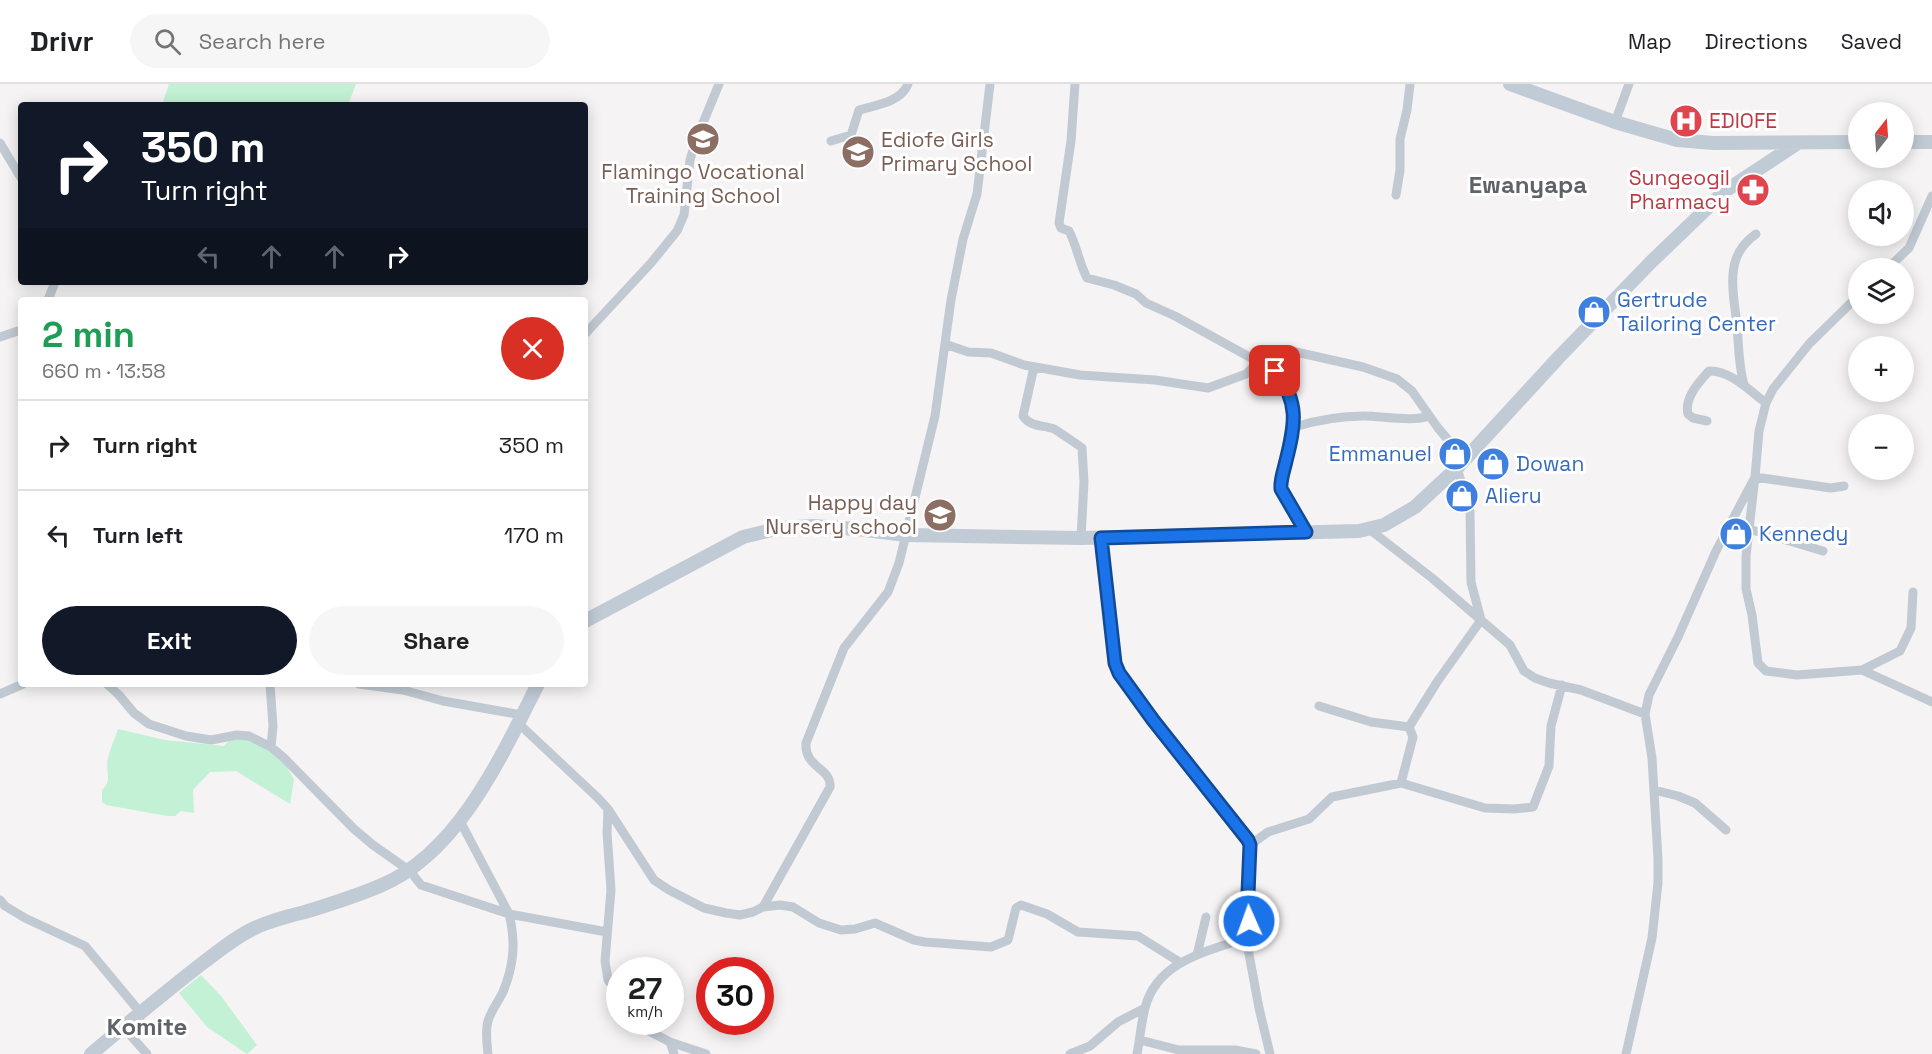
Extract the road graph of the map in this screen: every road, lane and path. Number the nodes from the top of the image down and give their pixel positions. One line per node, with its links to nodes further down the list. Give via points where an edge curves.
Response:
1 (719, 84): 22 (street, via 690,160 684,215 677,231)
2 (908, 84): 9 (street, via 899,96 859,110 851,135)
3 (990, 84): 24 (street, via 977,194 963,239)
4 (1075, 84): 25 (street, via 1059,223 1069,231 1087,278 1136,294 1146,303)
5 (1410, 84): 16 (street, via 1400,139)
6 (1510, 84): 8 (street)
7 (1629, 84): 8 (street)
8 (1615, 122): 14 (street, via 1677,140)
9 (831, 141)
10 (1848, 142): 14 (street)
11 (1914, 142): 12 (street)
12 (1932, 142)
13 (0, 143): 15 (street)
14 (1798, 143): 32 (street, via 1725,191 1573,342)
15 (18, 173)
16 (1396, 195)
17 (1932, 196): 19 (street, via 1909,248)
18 (1756, 234): 27 (street, via 1742,247 1734,268 1738,361)
19 (1898, 258)
20 (1848, 306): 28 (street, via 1782,376)
21 (18, 331): 23 (street)
22 (588, 331)
23 (0, 337)
24 (945, 344): 26 (street); 39 (street, via 935,416)
25 (1260, 361): 26 (street, via 1246,374 1208,388); 29 (street, via 1296,352 1398,378); 31 (street, via 1285,383 1294,406)
26 (1034, 367): 40 (street, via 1023,417 1032,424 1059,431 1082,448)
27 (1744, 385): 28 (street); 30 (street, via 1715,370 1709,371 1686,407 1688,414)
28 (1766, 403): 33 (street)
29 (1429, 416): 31 (street, via 1342,418); 32 (street)
30 (1707, 421)
31 (1295, 427): 38 (street, via 1281,489)
32 (1461, 464): 36 (street, via 1415,507); 45 (street, via 1470,511 1471,582)
33 (1755, 477): 34 (street, via 1831,488); 35 (street); 37 (street)
34 (1844, 486)
35 (1731, 524): 37 (street); 57 (street, via 1649,695)
36 (1369, 529): 38 (street); 45 (street)
37 (1749, 529): 42 (street); 46 (street, via 1746,589 1758,663 1766,671 1782,674)
38 (1306, 532): 41 (street)
39 (906, 536): 40 (street); 44 (street, via 813,526 780,528 743,537); 69 (street, via 888,592 844,648 806,743 808,758 828,777 830,787)
40 (1081, 538): 41 (street)
41 (1101, 538): 66 (street, via 1112,651 1119,673)
42 (1822, 551)
43 (1913, 592): 46 (street, via 1911,628 1900,651)
44 (588, 619)
45 (1481, 620): 47 (street, via 1510,645 1524,671); 59 (street)
46 (1862, 670): 55 (street)
47 (1562, 685): 57 (street); 61 (street, via 1551,726 1549,766 1533,807 1485,808)
48 (18, 686): 54 (street)
49 (110, 687): 60 (street, via 149,724 211,740 249,736)
50 (270, 687): 60 (street)
51 (392, 687): 53 (street)
52 (536, 687): 58 (street)
53 (414, 689): 58 (street, via 443,701)
54 (0, 694)
55 (1932, 702)
56 (1319, 706): 59 (street, via 1371,722)
57 (1646, 714): 62 (street)
58 (520, 719): 63 (street); 64 (street, via 494,770)
59 (1409, 727): 61 (street, via 1413,737)
60 (271, 747): 67 (street, via 354,829)
61 (1401, 783): 66 (street, via 1332,797 1309,819 1268,832)
62 (1654, 790): 65 (street, via 1695,803); 92 (street, via 1658,859 1652,938)
63 (608, 809): 69 (street, via 654,880 669,890 704,908 726,914 740,915); 72 (street, via 611,890)
64 (459, 819): 67 (street, via 436,849); 70 (street)
65 (1726, 830)
66 (1250, 845): 73 (street)
67 (410, 871): 70 (street, via 422,885); 78 (street, via 339,902 256,927)
68 (0, 900): 78 (street, via 25,918 85,946)
69 (763, 907): 75 (street, via 794,907 841,930 875,922 914,940 992,947 1008,940 1016,908 1021,905 1078,932 1138,936)
70 (509, 914): 72 (street); 85 (street, via 514,954 488,1022)
71 (1206, 917): 74 (street)
72 (607, 932): 76 (street)
73 (1246, 938): 74 (street); 91 (street)
74 (1197, 955): 75 (street)
75 (1181, 963): 77 (street, via 1159,979)
76 (606, 972)
77 (1145, 1008): 81 (street); 88 (street, via 1118,1022 1090,1046)
78 (140, 1012): 79 (street)
79 (123, 1027): 83 (street); 84 (street)
80 (656, 1035): 82 (street)
81 (1140, 1040): 89 (street); 90 (street, via 1179,1050)
82 (670, 1042): 86 (street); 87 (street)
83 (91, 1054)
84 (147, 1054)
85 (488, 1054)
86 (674, 1054)
87 (706, 1054)
88 (1071, 1054)
89 (1137, 1054)
90 (1256, 1054)
91 (1270, 1054)
92 (1626, 1054)

